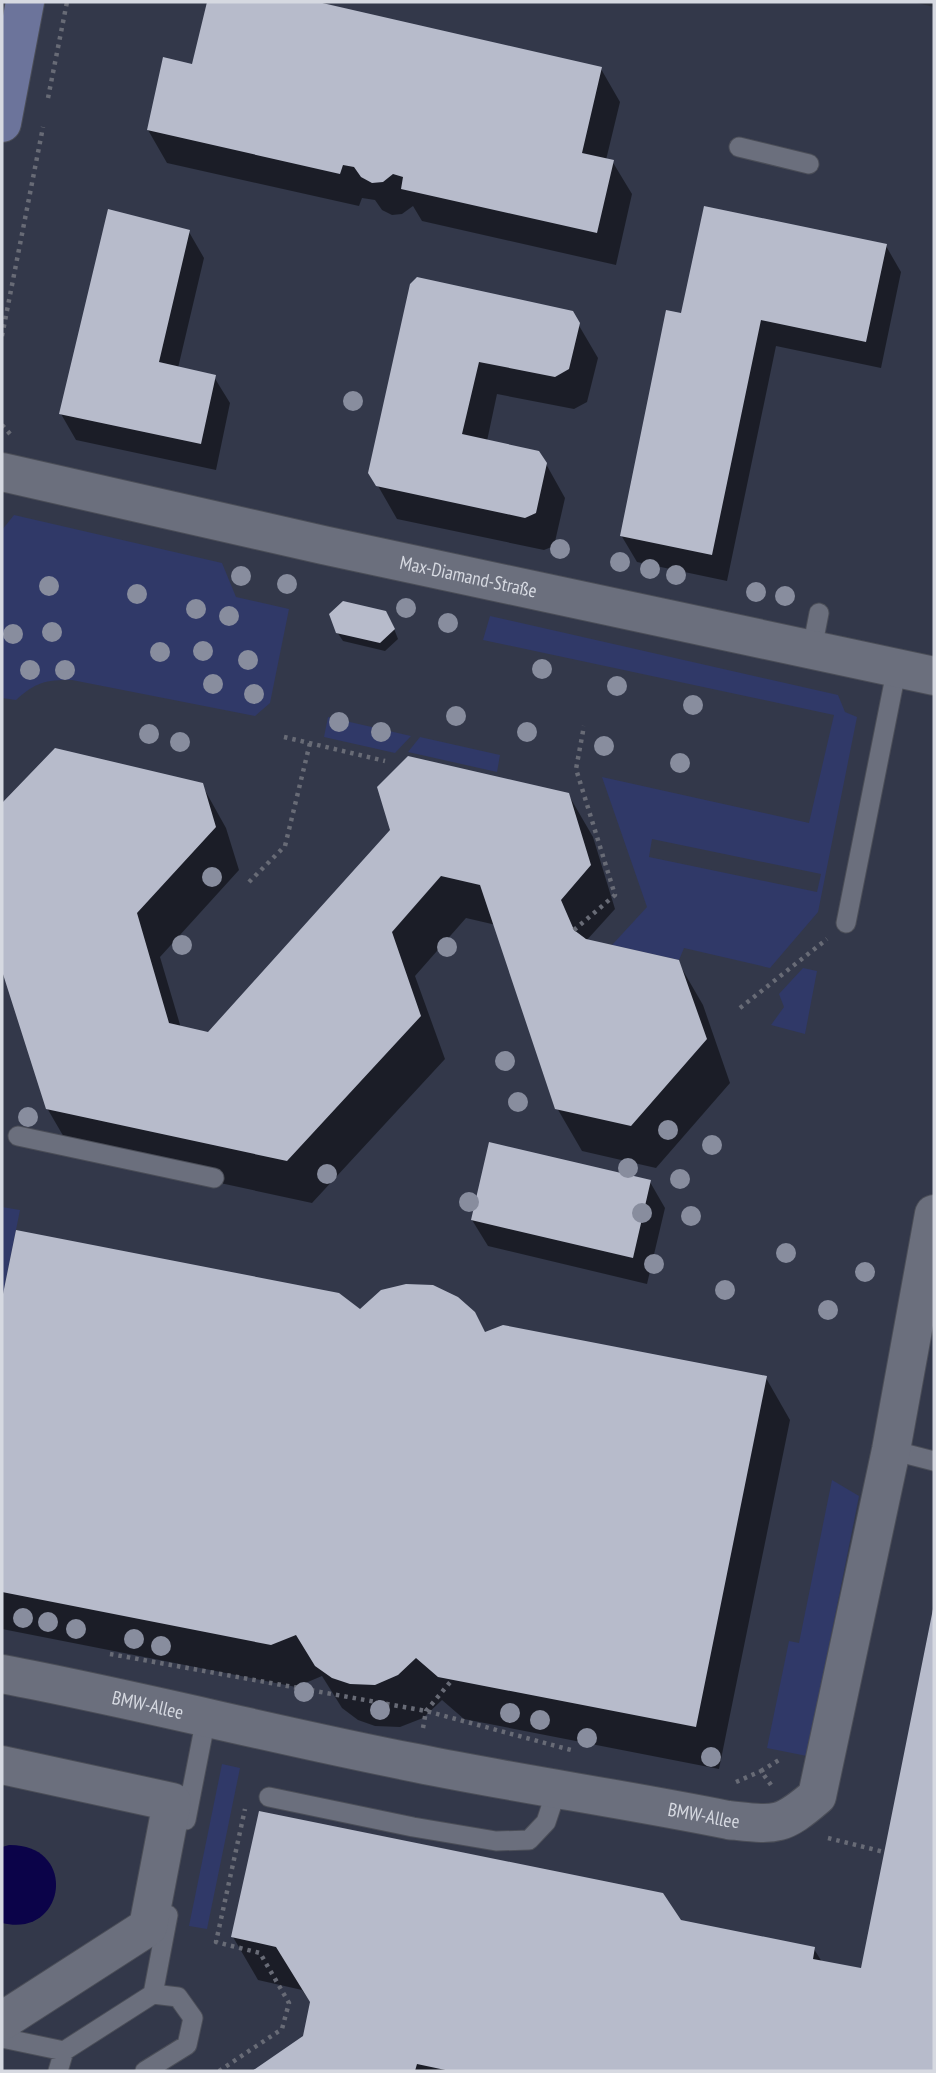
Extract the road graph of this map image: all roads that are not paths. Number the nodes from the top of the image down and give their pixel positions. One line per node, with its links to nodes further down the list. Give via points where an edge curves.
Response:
1 (25, 2): 2 (street)
2 (2, 123)
3 (739, 147): 4 (lane)
4 (809, 164)
5 (2, 471): 6 (street, Max-Diamand-Straße, via 323,545 816,631)
6 (897, 667): 7 (street, Max-Diamand-Straße); 8 (lane)
7 (934, 676)
8 (846, 923)
9 (18, 1136): 10 (lane)
10 (214, 1178)
11 (934, 1214): 12 (street, BMW-Allee)
12 (891, 1450): 13 (lane); 17 (street, BMW-Allee, via 817,1796 794,1816 771,1825)
13 (934, 1461)
14 (2, 1674): 15 (street, BMW-Allee)
15 (206, 1718): 17 (street, BMW-Allee); 19 (lane)
16 (2, 1765): 20 (street, via 172,1802 148,1927)
17 (557, 1789): 18 (lane, via 546,1822 528,1840 496,1841)
18 (269, 1797)
19 (153, 1994): 22 (lane); 24 (lane, via 178,1997 193,2018 187,2045)
20 (2, 2021)
21 (2, 2038): 22 (lane)
22 (64, 2051): 23 (lane)
23 (58, 2071)
24 (145, 2071)

